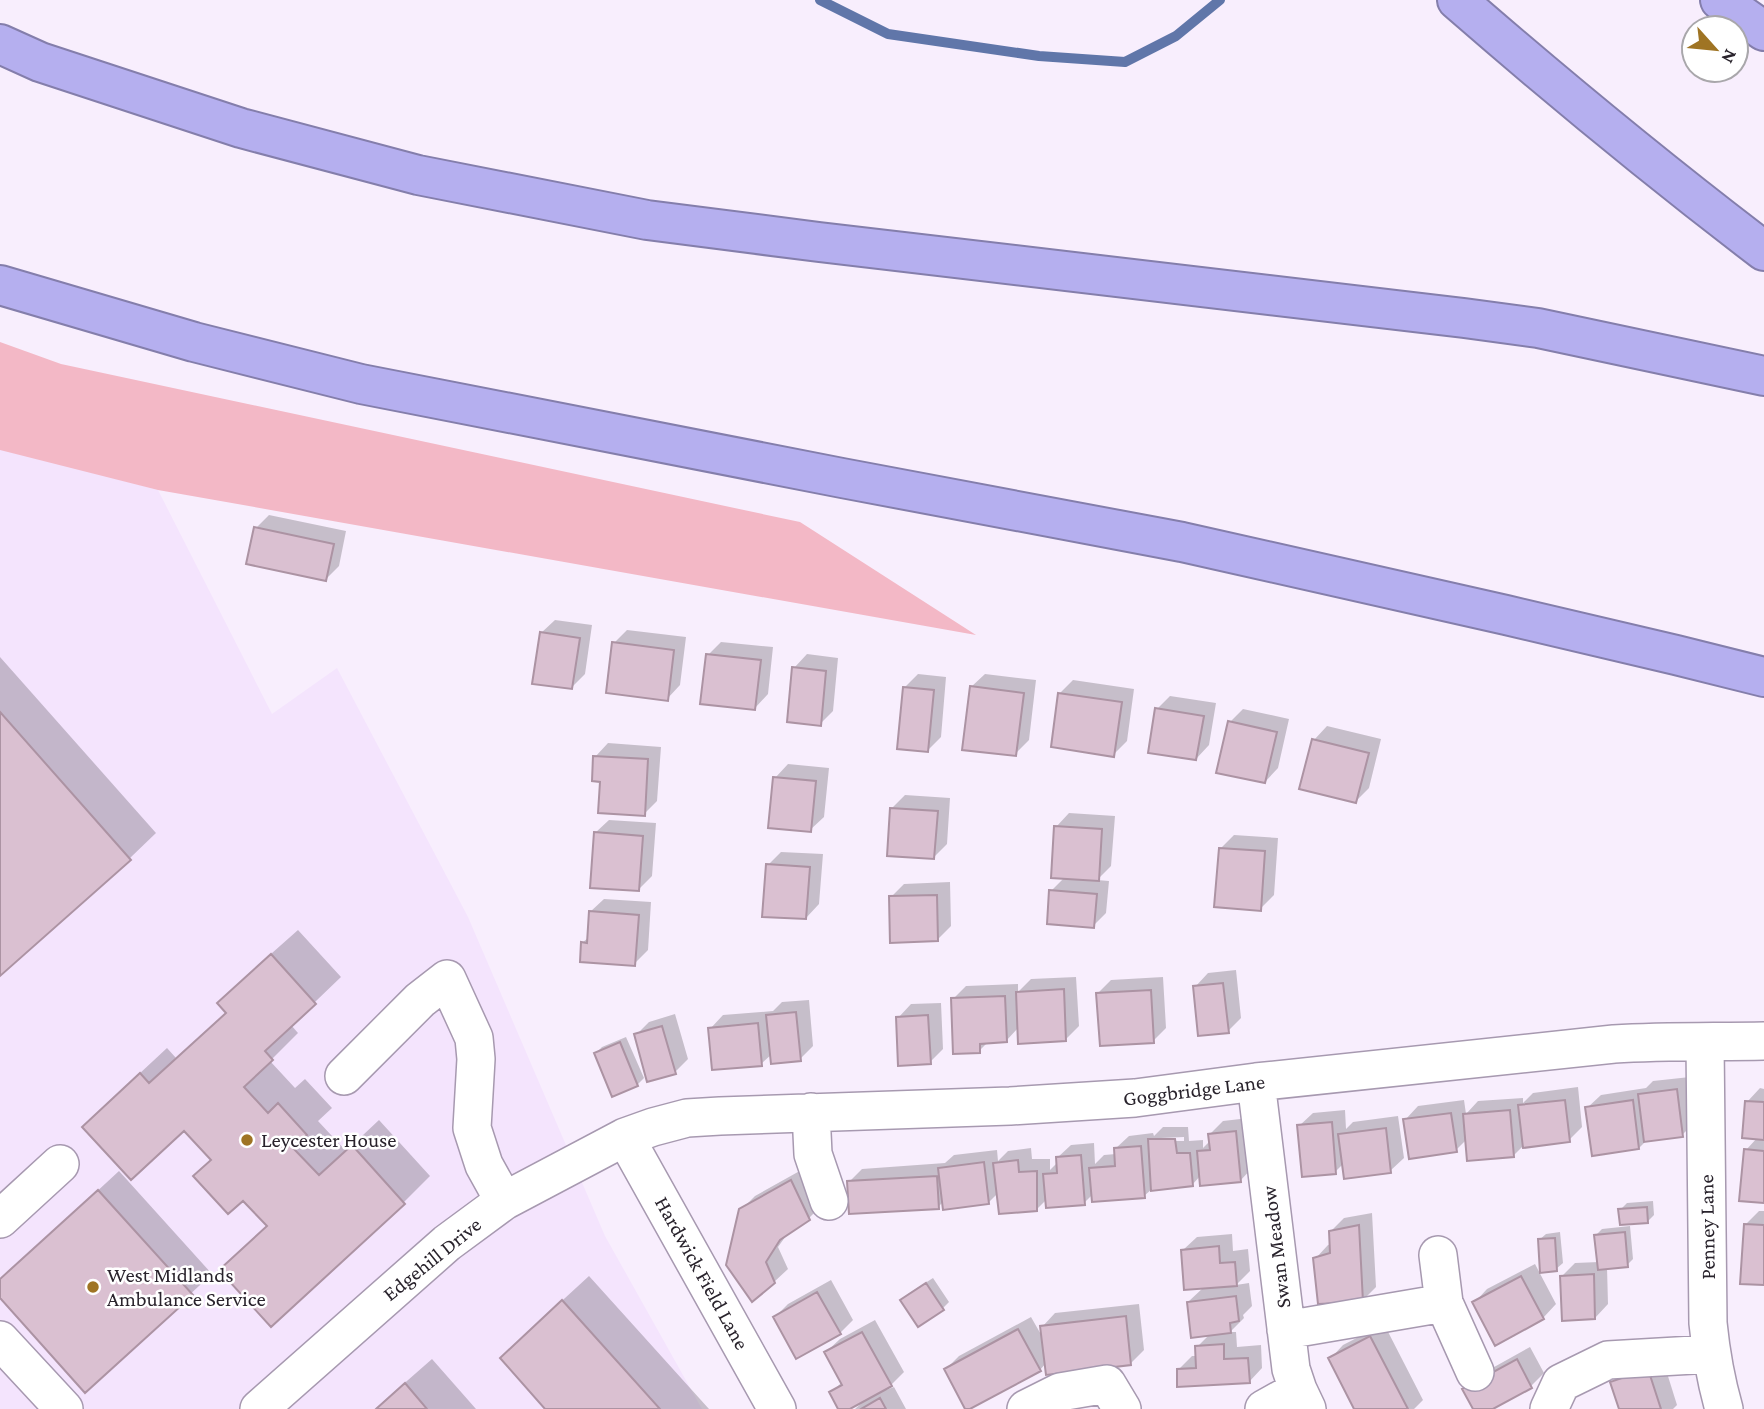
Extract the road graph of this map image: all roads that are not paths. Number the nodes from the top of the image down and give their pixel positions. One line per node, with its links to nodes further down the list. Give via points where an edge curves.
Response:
1 (1458, 0): 5 (highway, via 1542,74)
2 (1720, 0): 3 (highway)
3 (1764, 31)
4 (0, 44): 7 (highway, via 40,62 253,132 418,175 647,220 1464,317)
5 (1764, 251)
6 (0, 285): 8 (highway, via 194,342 361,384 1182,542)
7 (1764, 376)
8 (1764, 677)
9 (1764, 1041): 10 (street, Goggbridge Lane)
10 (1705, 1042): 12 (street, Goggbridge Lane, via 1614,1044); 23 (street, Penney Lane)
11 (344, 1076): 17 (street, via 447,979 474,1038 472,1128 484,1165)
12 (1256, 1082): 13 (street, Goggbridge Lane, via 1121,1099); 21 (street, Swan Meadow)
13 (811, 1112): 14 (street, Goggbridge Lane, via 687,1118); 16 (street, via 813,1154)
14 (625, 1137): 17 (street, Edgehill Drive); 28 (street, Hardwick Field Lane)
15 (60, 1164): 18 (street)
16 (829, 1201)
17 (504, 1202): 27 (street, Edgehill Drive, via 447,1243)
18 (0, 1219)
19 (1438, 1255): 20 (street)
20 (1444, 1303): 21 (street); 24 (street)
21 (1286, 1330): 25 (street, Swan Meadow, via 1291,1369)
22 (0, 1340): 26 (street)
23 (1711, 1354): 32 (street, via 1608,1360 1561,1383); 33 (street, Penney Lane)
24 (1475, 1372)
25 (1302, 1399): 31 (street)
26 (64, 1409)
27 (258, 1409)
28 (777, 1409)
29 (1026, 1409): 30 (street, via 1060,1392 1107,1384)
30 (1122, 1409)
31 (1264, 1409)
32 (1549, 1409)
33 (1724, 1409)

